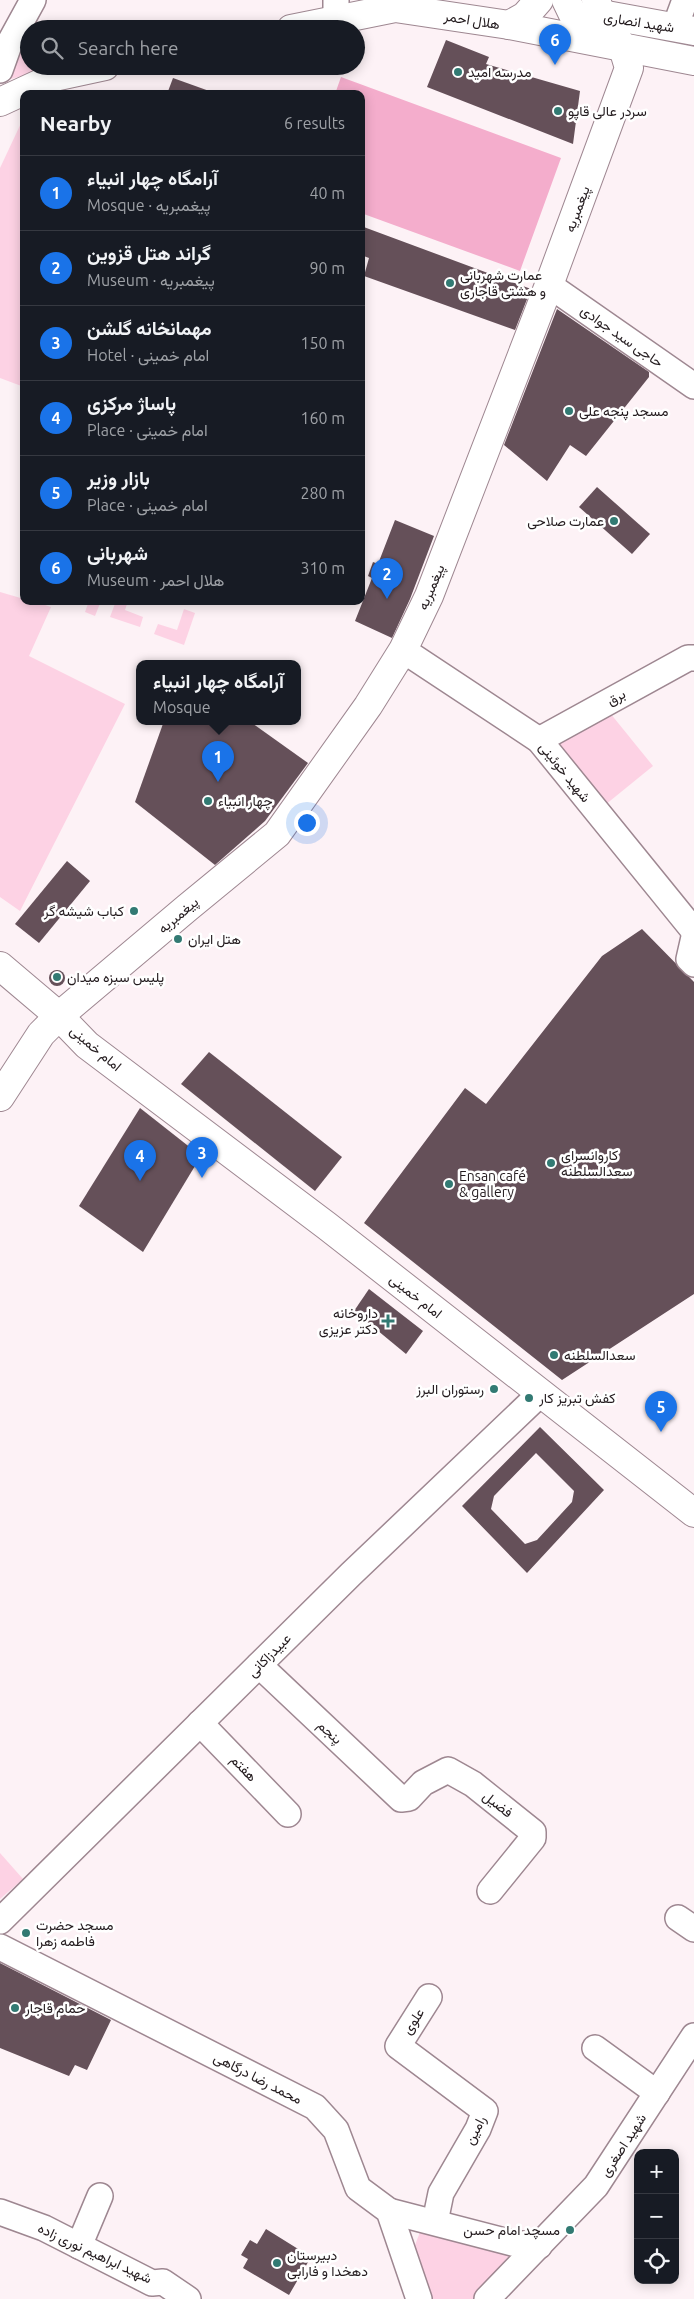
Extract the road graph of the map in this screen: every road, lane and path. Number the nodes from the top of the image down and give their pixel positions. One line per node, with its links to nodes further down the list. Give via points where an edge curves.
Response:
1 (33, 0): 6 (street)
2 (540, 0): 8 (main road)
3 (685, 0): 10 (street)
4 (336, 10): 7 (main road, هلال احمر); 8 (main road, هلال احمر, via 395,8)
5 (579, 14): 8 (main road, هلال احمر); 10 (main road, شهید انصاری); 12 (main road, شهید انصاری)
6 (24, 20)
7 (312, 20)
8 (509, 26)
9 (20, 28): 11 (street)
10 (685, 29)
11 (13, 43): 14 (street)
12 (623, 48): 13 (main road, شهید انصاری); 19 (main road, پیغمبریه, via 629,68)
13 (694, 60)
14 (0, 70)
15 (59, 75): 16 (main road)
16 (25, 90)
17 (20, 92): 18 (main road)
18 (0, 102)
19 (550, 285): 20 (street, حاجی سید جوادی); 21 (main road, پیغمبریه, via 429,596)
20 (694, 386)
21 (404, 650): 23 (street, شهید خوئینی); 28 (main road, پیغمبریه, via 277,834)
22 (694, 658): 23 (street, برق, via 648,679)
23 (539, 740): 24 (street, شهید خوئینی)
24 (694, 931)
25 (694, 937): 26 (street, via 689,959)
26 (694, 964)
27 (0, 966): 28 (main road)
28 (59, 1016): 29 (main road, پیغمبریه, via 41,1034); 30 (main road, امام خمینی, via 87,1045 334,1231); 31 (main road, امام خمینی, via 97,1032)
29 (0, 1097)
30 (541, 1393): 32 (main road, امام خمینی); 33 (street, عبیدزاکانی)
31 (694, 1500)
32 (694, 1513)
33 (259, 1665): 34 (street, عبیدزاکانی); 35 (street, پنجم)
34 (200, 1723): 36 (street, هفتم); 38 (street, عبیدزاکانی)
35 (401, 1799): 37 (street, فضیل, via 409,1798 423,1783 448,1770 473,1784 533,1832 533,1838)
36 (288, 1814)
37 (490, 1891)
38 (0, 1921)
39 (0, 1947): 46 (street, محمد رضا درگاهی, via 315,2107 336,2130 358,2188)
40 (429, 1997): 42 (street, علوی)
41 (694, 2036): 44 (street, شهید اصغری)
42 (398, 2046): 48 (street, رامین, via 485,2111 441,2193)
43 (595, 2048): 44 (street)
44 (657, 2093): 50 (street, شهید اصغری, via 596,2186)
45 (100, 2196): 49 (street)
46 (389, 2211): 48 (street); 52 (street)
47 (0, 2212): 49 (street, شهید ابراهیم نوری زاده)
48 (435, 2222): 50 (street, via 512,2243)
49 (80, 2246): 51 (street, شهید ابراهیم نوری زاده, via 152,2283 163,2282)
50 (539, 2246): 53 (street, شهید اصغری)
51 (188, 2299)
52 (419, 2299)
53 (487, 2299)

